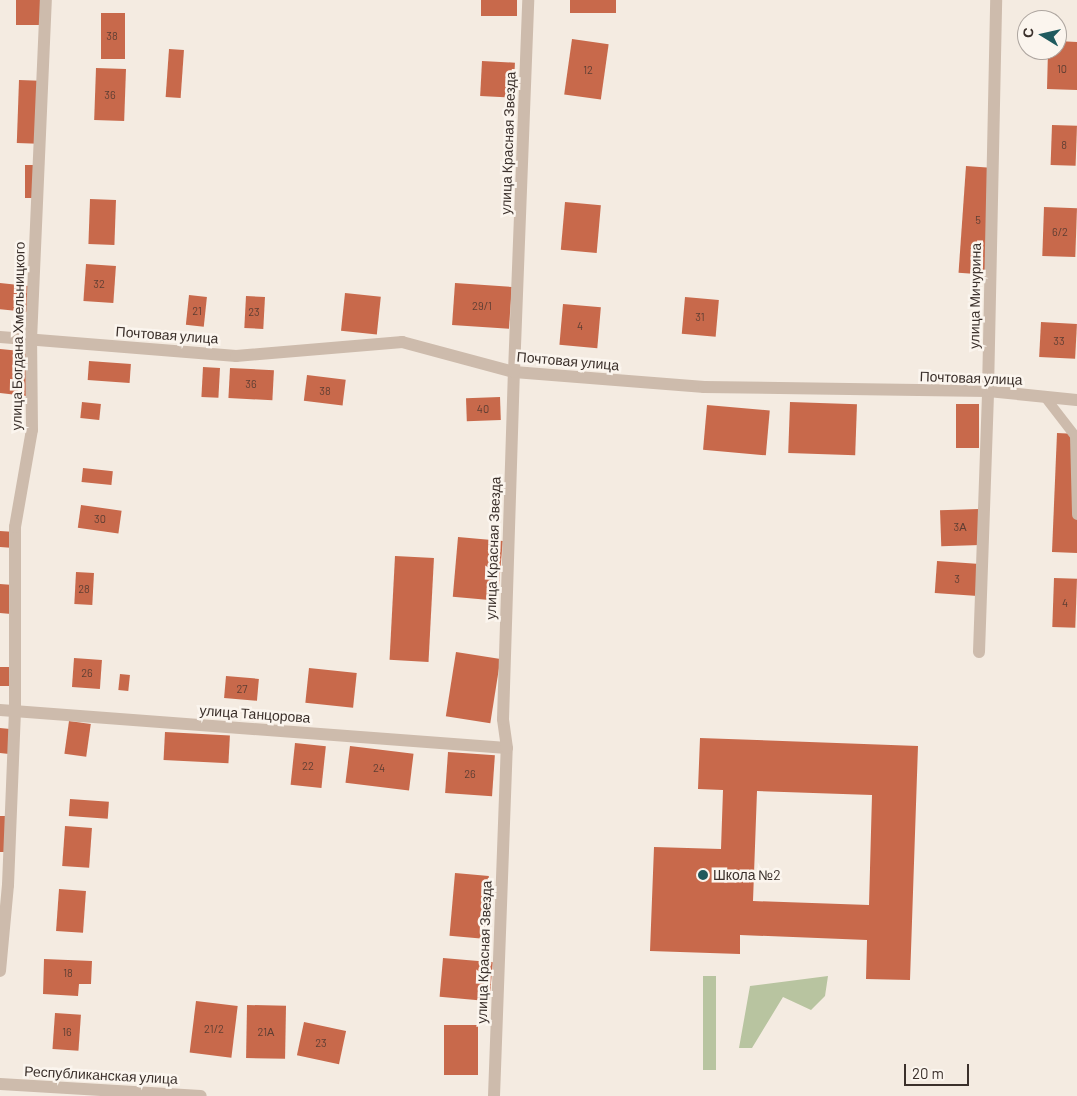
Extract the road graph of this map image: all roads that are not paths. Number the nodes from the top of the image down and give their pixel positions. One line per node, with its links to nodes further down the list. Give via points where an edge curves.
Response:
1 (46, 0): 5 (street, улица Богдана Хмельницкого)
2 (528, 0): 6 (street, улица Красная Звезда)
3 (996, 0): 7 (street, улица Мичурина)
4 (0, 337): 5 (street, Почтовая улица)
5 (31, 340): 6 (street, Почтовая улица, via 236,356 402,342); 13 (street, улица Богдана Хмельницкого, via 32,430 15,526)
6 (514, 372): 7 (street, Почтовая улица, via 704,387); 14 (street, улица Красная Звезда, via 503,719)
7 (988, 391): 8 (street, Почтовая улица); 11 (street, улица Мичурина)
8 (1046, 397): 9 (street, Почтовая улица); 10 (lane, via 1075,436)
9 (1077, 400)
10 (1077, 515)
11 (979, 652)
12 (0, 710): 13 (street, улица Танцорова)
13 (15, 711): 14 (street, улица Танцорова); 15 (street, улица Богдана Хмельницкого, via 8,885)
14 (507, 748): 18 (street, улица Красная Звезда)
15 (0, 971)
16 (0, 1084): 17 (street, Республиканская улица)
17 (201, 1096)
18 (494, 1096)

